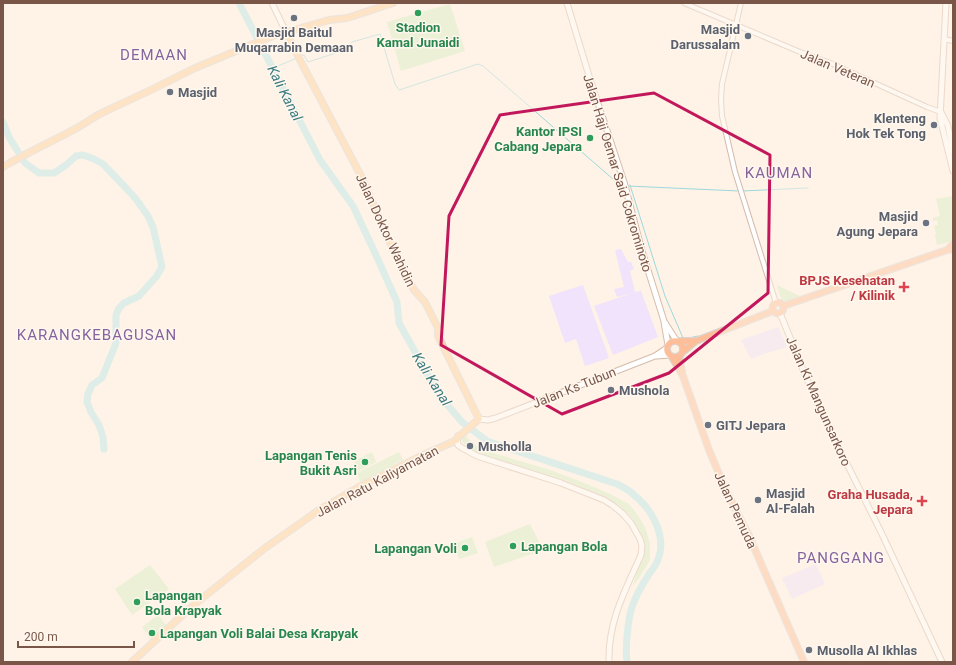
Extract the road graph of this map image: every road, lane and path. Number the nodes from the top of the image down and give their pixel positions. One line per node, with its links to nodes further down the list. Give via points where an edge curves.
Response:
1 (272, 3): 8 (main road)
2 (393, 3): 8 (main road, via 347,18 329,20)
3 (567, 3): 23 (main road, Jalan Haji Oemar Said Cokrominoto, via 624,182)
4 (684, 3): 7 (street, Jalan Veteran)
5 (741, 3): 7 (street)
6 (946, 3): 9 (main road)
7 (735, 24): 11 (street, Jalan Veteran); 19 (street, via 722,84 722,116 735,172)
8 (286, 32): 15 (main road, via 200,66 97,115); 32 (main road, Jalan Doktor Wahidin, via 360,174 414,290 425,302 438,328 438,336)
9 (944, 40): 10 (street); 11 (main road)
10 (953, 41)
11 (941, 112): 12 (main road); 13 (main road)
12 (951, 125): 13 (street); 14 (main road)
13 (942, 127): 16 (main road)
14 (953, 152)
15 (3, 168)
16 (953, 171)
17 (953, 244): 18 (highway)
18 (950, 249): 20 (highway)
19 (776, 303): 20 (highway); 21 (highway)
20 (783, 306): 22 (highway)
21 (773, 311): 22 (highway, via 776,314); 25 (highway)
22 (780, 313): 37 (main road, Jalan Ki Mangunsarkoro, via 827,424)
23 (664, 321): 24 (main road, Jalan Haji Oemar Said Cokrominoto); 26 (main road)
24 (677, 340): 25 (highway); 26 (highway, via 670,342); 27 (highway, via 683,345)
25 (696, 341): 27 (highway)
26 (667, 347): 28 (main road, Jalan Ks Tubun); 29 (highway)
27 (684, 351): 30 (highway)
28 (655, 356): 29 (main road); 32 (main road, Jalan Ks Tubun, via 496,418)
29 (671, 356): 30 (highway); 31 (highway, Jalan Pemuda)
30 (679, 356): 31 (highway)
31 (683, 376): 36 (highway, Jalan Pemuda, via 725,488 749,536)
32 (478, 420): 33 (main road, via 458,436)
33 (457, 440): 34 (main road, Jalan Ratu Kaliyamatan, via 318,510 265,548 190,608); 35 (main road, via 458,445 477,456 604,500 622,512 631,523 640,539 642,550 618,606 612,628)
34 (132, 662)
35 (609, 662)
36 (804, 662)
37 (942, 662)

